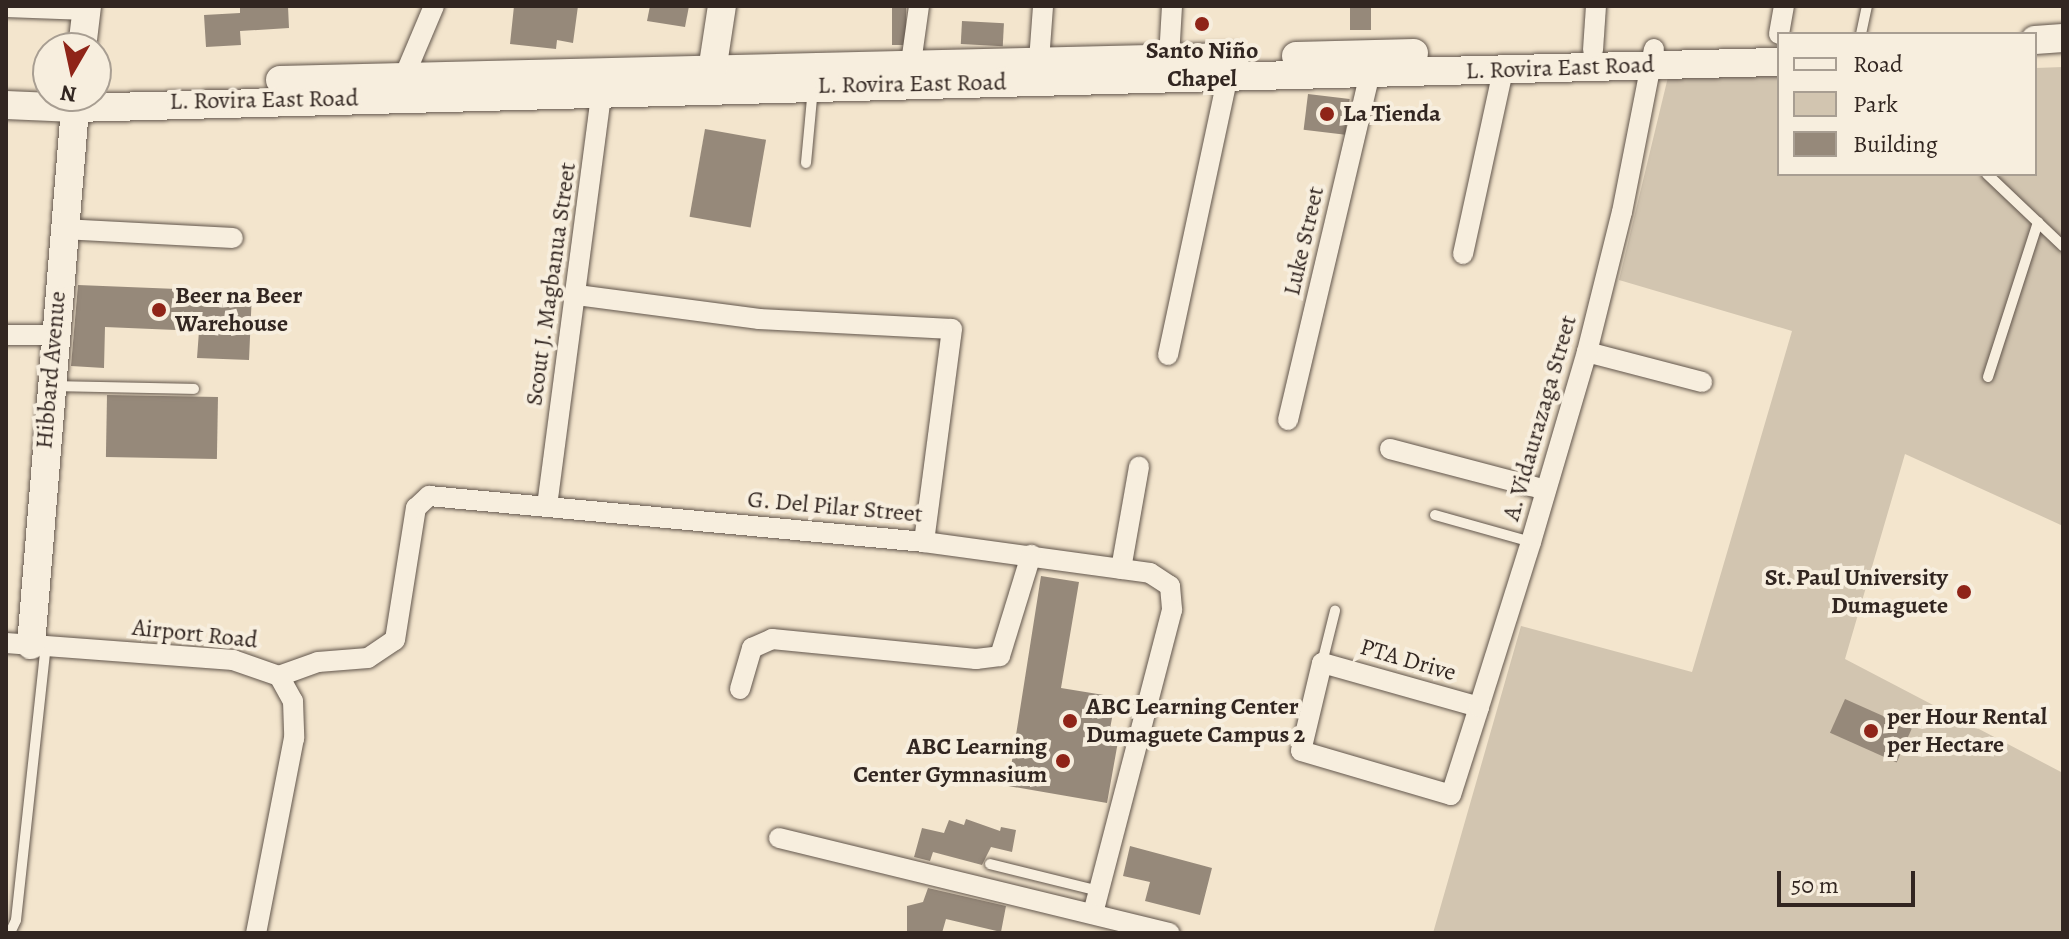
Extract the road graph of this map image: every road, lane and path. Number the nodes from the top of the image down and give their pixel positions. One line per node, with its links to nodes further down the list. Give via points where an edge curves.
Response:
1 (434, 6): 30 (street)
2 (722, 6): 31 (main road)
3 (919, 6): 24 (street)
4 (1043, 6): 22 (street)
5 (1172, 6): 21 (street)
6 (1596, 6): 17 (street)
7 (1784, 6): 12 (street)
8 (1867, 6): 13 (lane)
9 (6, 7): 10 (street)
10 (87, 8): 11 (main road)
11 (84, 32)
12 (1781, 32)
13 (1861, 32)
14 (2063, 38): 15 (main road)
15 (2037, 40)
16 (1777, 45): 20 (main road, L. Rovira East Road)
17 (1593, 50): 20 (main road, L. Rovira East Road); 23 (main road, L. Rovira East Road)
18 (2037, 56): 19 (main road)
19 (2063, 56)
20 (1652, 57): 26 (main road, L. Rovira East Road); 50 (street, A. Vidaurazaga Street)
21 (1169, 58): 22 (main road, L. Rovira East Road); 25 (main road, L. Rovira East Road)
22 (1039, 61): 27 (main road, L. Rovira East Road)
23 (1427, 62): 25 (main road, L. Rovira East Road); 26 (main road, L. Rovira East Road); 28 (main road, L. Rovira East Road)
24 (911, 63): 27 (main road, L. Rovira East Road); 31 (main road, L. Rovira East Road)
25 (1198, 67): 27 (main road, L. Rovira East Road); 29 (main road, L. Rovira East Road)
26 (1503, 71): 46 (street)
27 (982, 72): 33 (main road, L. Rovira East Road)
28 (1370, 74): 29 (main road, L. Rovira East Road); 56 (street, Luke Street)
29 (1228, 76): 51 (street)
30 (404, 77): 32 (main road, L. Rovira East Road); 34 (main road, L. Rovira East Road)
31 (711, 78): 32 (main road, L. Rovira East Road); 33 (main road, L. Rovira East Road)
32 (603, 80): 34 (main road, L. Rovira East Road); 47 (street, Scout J. Magbanua Street)
33 (813, 86): 40 (lane)
34 (337, 88): 35 (main road, L. Rovira East Road); 36 (main road, L. Rovira East Road)
35 (112, 89)
36 (112, 99)
37 (32, 103): 38 (main road, L. Rovira East Road)
38 (6, 105)
39 (65, 112): 43 (main road, Hibbard Avenue)
40 (806, 163)
41 (1989, 176): 42 (lane)
42 (2038, 222): 45 (lane); 52 (lane)
43 (63, 229): 44 (street); 49 (main road, Hibbard Avenue)
44 (233, 238)
45 (2063, 246)
46 (1463, 254)
47 (577, 295): 60 (street, Scout J. Magbanua Street); 62 (street, via 759,319 952,329)
48 (6, 335): 49 (street)
49 (53, 335): 54 (main road, Hibbard Avenue)
50 (1587, 352): 53 (street); 59 (street, A. Vidaurazaga Street)
51 (1168, 355)
52 (1988, 377)
53 (1702, 382)
54 (49, 385): 55 (lane); 67 (main road, Hibbard Avenue)
55 (194, 389)
56 (1288, 420)
57 (1390, 449): 59 (street)
58 (1139, 467): 65 (street)
59 (1546, 490): 63 (street, A. Vidaurazaga Street)
60 (547, 506): 62 (street, G. Del Pilar Street); 69 (street, G. Del Pilar Street, via 422,498 416,508 395,640 368,658 318,662)
61 (1435, 515): 63 (lane)
62 (924, 542): 64 (street, G. Del Pilar Street)
63 (1531, 542): 71 (street, A. Vidaurazaga Street)
64 (1031, 555): 65 (street, G. Del Pilar Street); 70 (street, via 1000,656 976,659 772,639 752,648)
65 (1121, 569): 74 (street, G. Del Pilar Street, via 1163,578 1173,598)
66 (1335, 611): 68 (lane)
67 (28, 645): 69 (street, Airport Road, via 233,660); 77 (lane, via 16,920)
68 (1322, 663): 71 (street, PTA Drive); 71 (street, A. Vidaurazaga Street, via 1301,751 1451,795)
69 (279, 676): 78 (street, Airport Road, via 293,701 294,738)
70 (740, 689)
71 (1479, 707)
72 (779, 838): 75 (street)
73 (990, 864): 74 (lane)
74 (1099, 891): 75 (street, G. Del Pilar Street)
75 (1093, 913): 76 (street)
76 (1148, 930): 79 (street)
77 (10, 933)
78 (256, 933)
79 (1170, 933)

